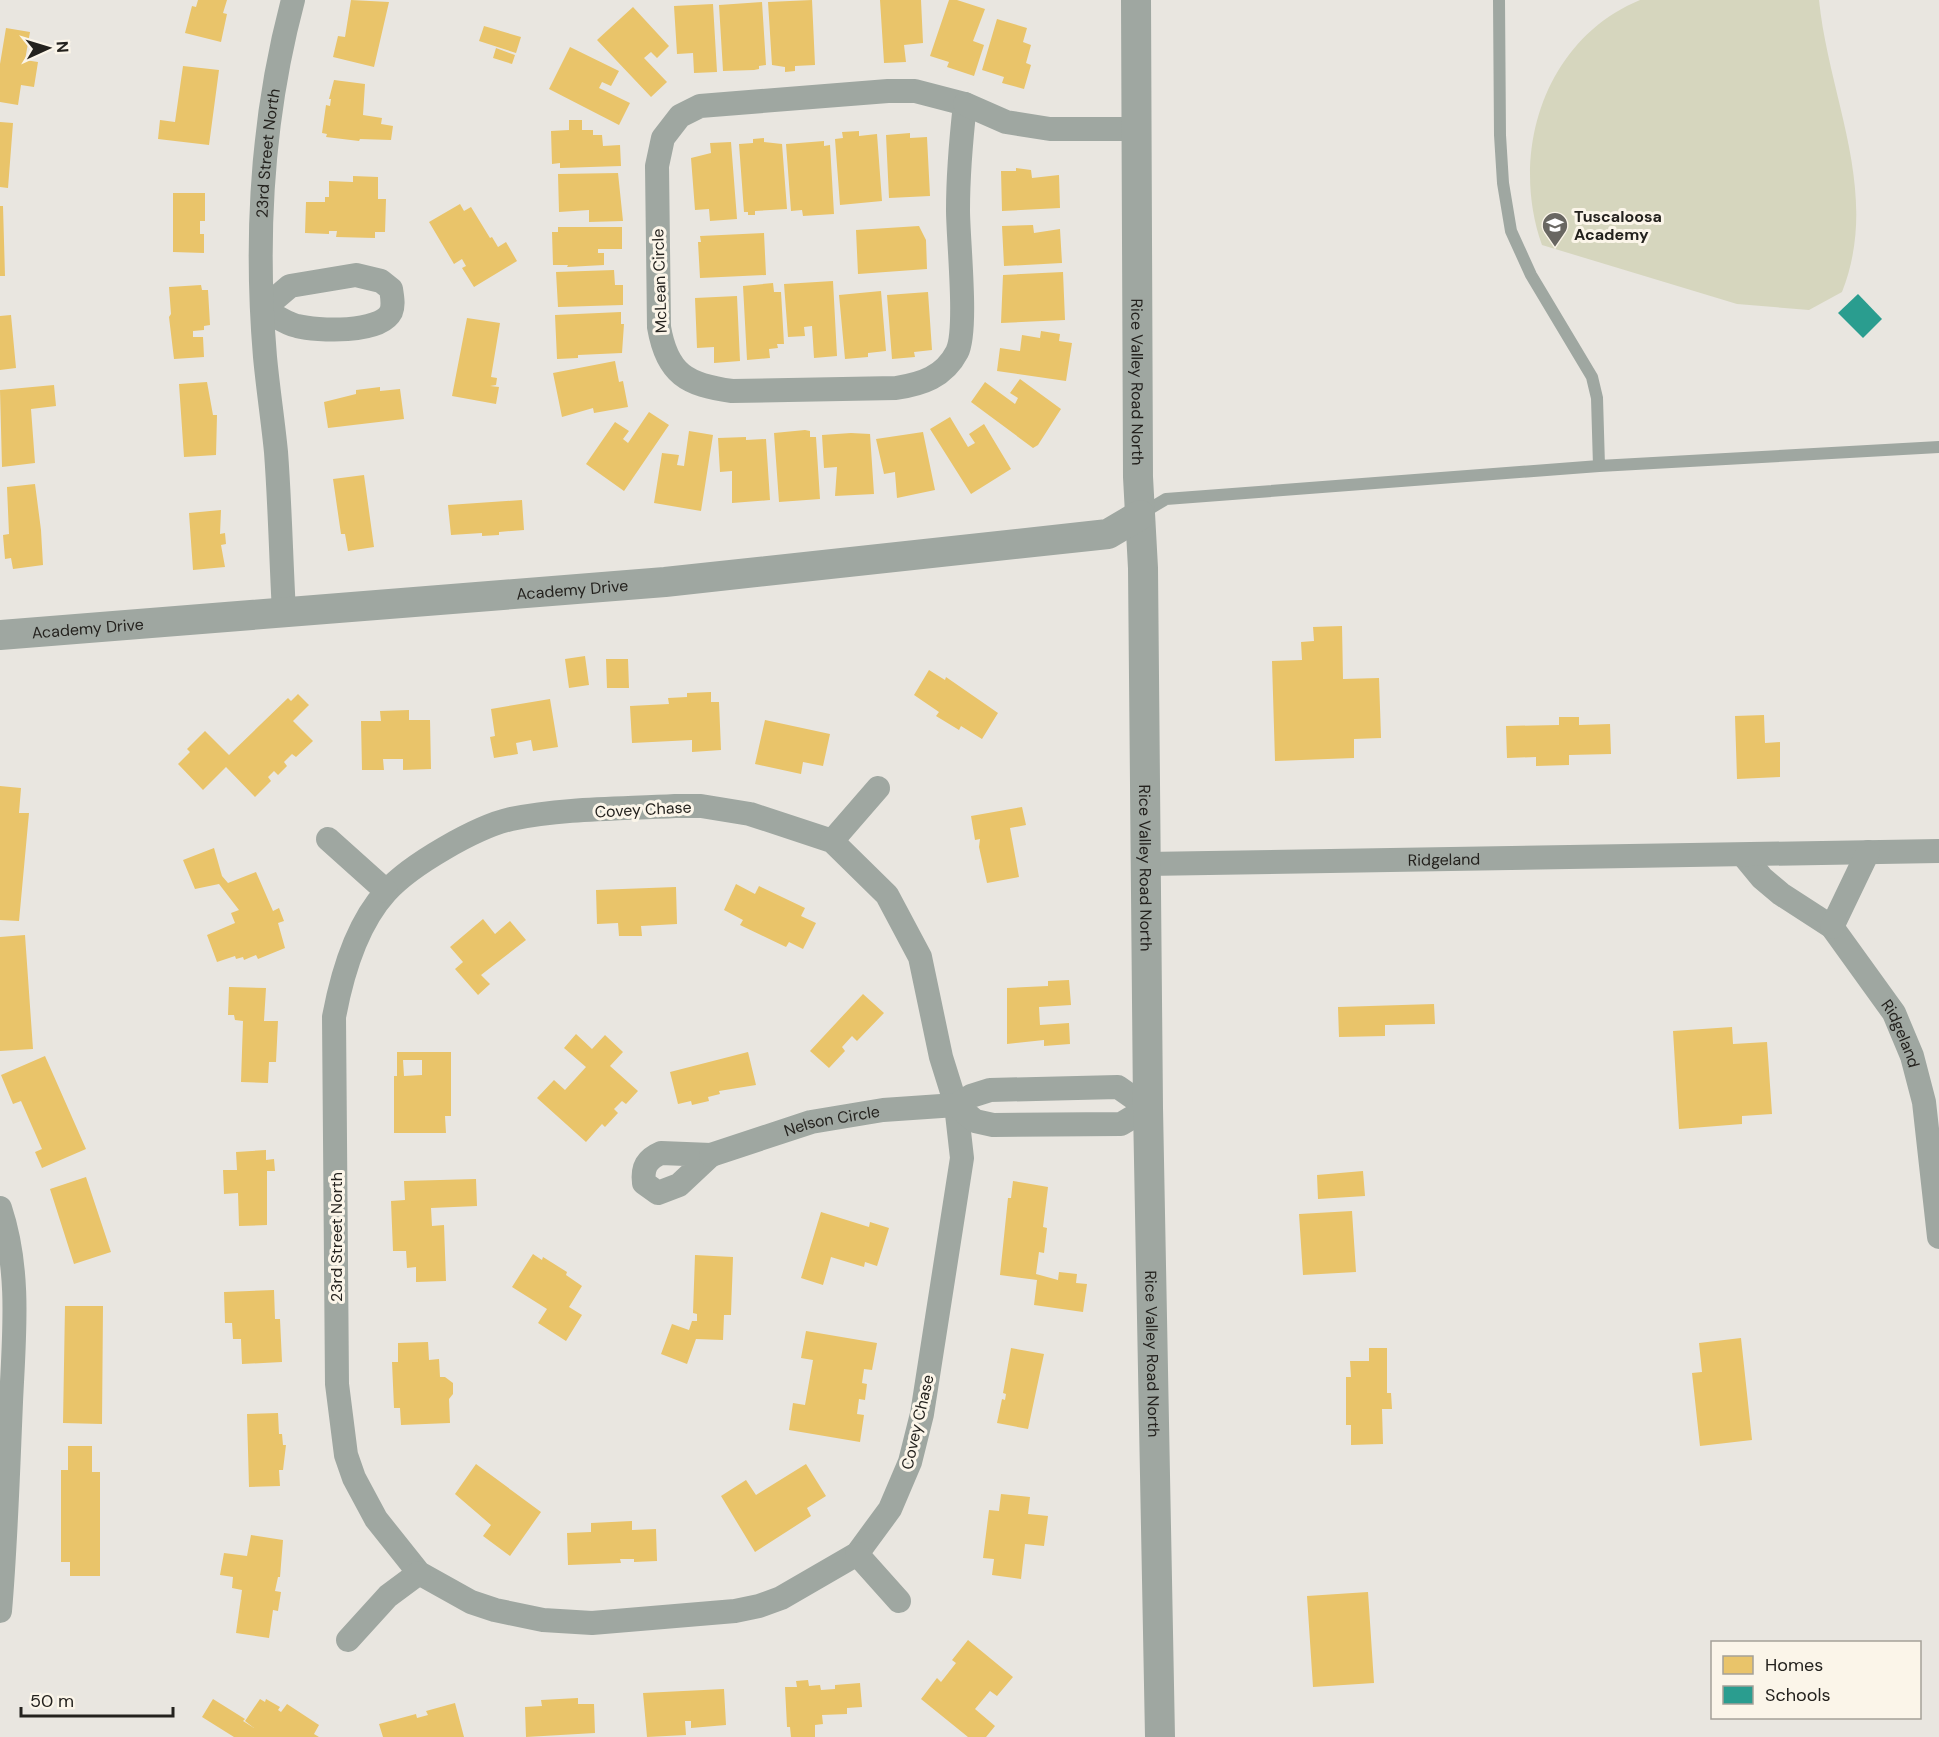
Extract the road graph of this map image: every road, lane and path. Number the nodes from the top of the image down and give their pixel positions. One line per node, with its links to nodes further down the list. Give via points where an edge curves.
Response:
1 (293, 0): 9 (street, 23rd Street North, via 263,170 261,240 265,356 276,452)
2 (1136, 0): 5 (street, Rice Valley Road North)
3 (1499, 0): 7 (lane, via 1500,144 1511,231 1531,275 1592,376 1597,398)
4 (965, 104): 4 (street, McLean Circle, via 915,91 888,91 723,102 700,106 680,116 663,138 657,166 659,327 662,348 672,366 686,380 732,392 896,388 919,385 941,374 958,351 962,317 958,212); 5 (street, McLean Circle, via 1006,122 1050,129)
5 (1138, 129): 8 (street, Rice Valley Road North)
6 (1939, 447): 7 (lane)
7 (1599, 466): 8 (lane, via 1166,499)
8 (1140, 515): 9 (street, Academy Drive, via 1108,534 665,582); 17 (street, Rice Valley Road North)
9 (284, 612): 10 (street, Academy Drive)
10 (0, 635)
11 (878, 788): 13 (street)
12 (328, 839): 18 (street)
13 (832, 841): 18 (street, Covey Chase, via 750,814 701,806 534,815 509,819 465,836); 20 (street, Covey Chase, via 887,895 910,935 920,957)
14 (1939, 851): 15 (street, Ridgeland)
15 (1868, 852): 16 (street, Ridgeland); 19 (street)
16 (1743, 855): 17 (street, Ridgeland); 19 (street, Ridgeland, via 1781,894)
17 (1146, 864): 21 (street, Rice Valley Road North)
18 (386, 891): 26 (street, 23rd Street North, via 364,924 345,969 334,1017 337,1384 342,1432 354,1478 376,1519)
19 (1832, 927): 24 (street, Ridgeland, via 1894,1013 1912,1056 1924,1102)
20 (956, 1105): 21 (street, via 990,1090 1118,1087); 21 (street, via 975,1121 993,1125 1121,1124); 22 (street, Nelson Circle, via 883,1110 812,1122); 25 (street, Covey Chase, via 962,1158 922,1414 890,1509)
21 (1148, 1108): 30 (street, Rice Valley Road North)
22 (711, 1155)
23 (0, 1208): 28 (street, via 10,1245 15,1293)
24 (1939, 1237)
25 (857, 1554): 26 (street, Covey Chase, via 781,1598 759,1606 592,1623 543,1620 495,1610 471,1602); 27 (street)
26 (419, 1573): 29 (street, via 388,1596)
27 (899, 1600)
28 (0, 1611)
29 (348, 1640)
30 (1160, 1737)

